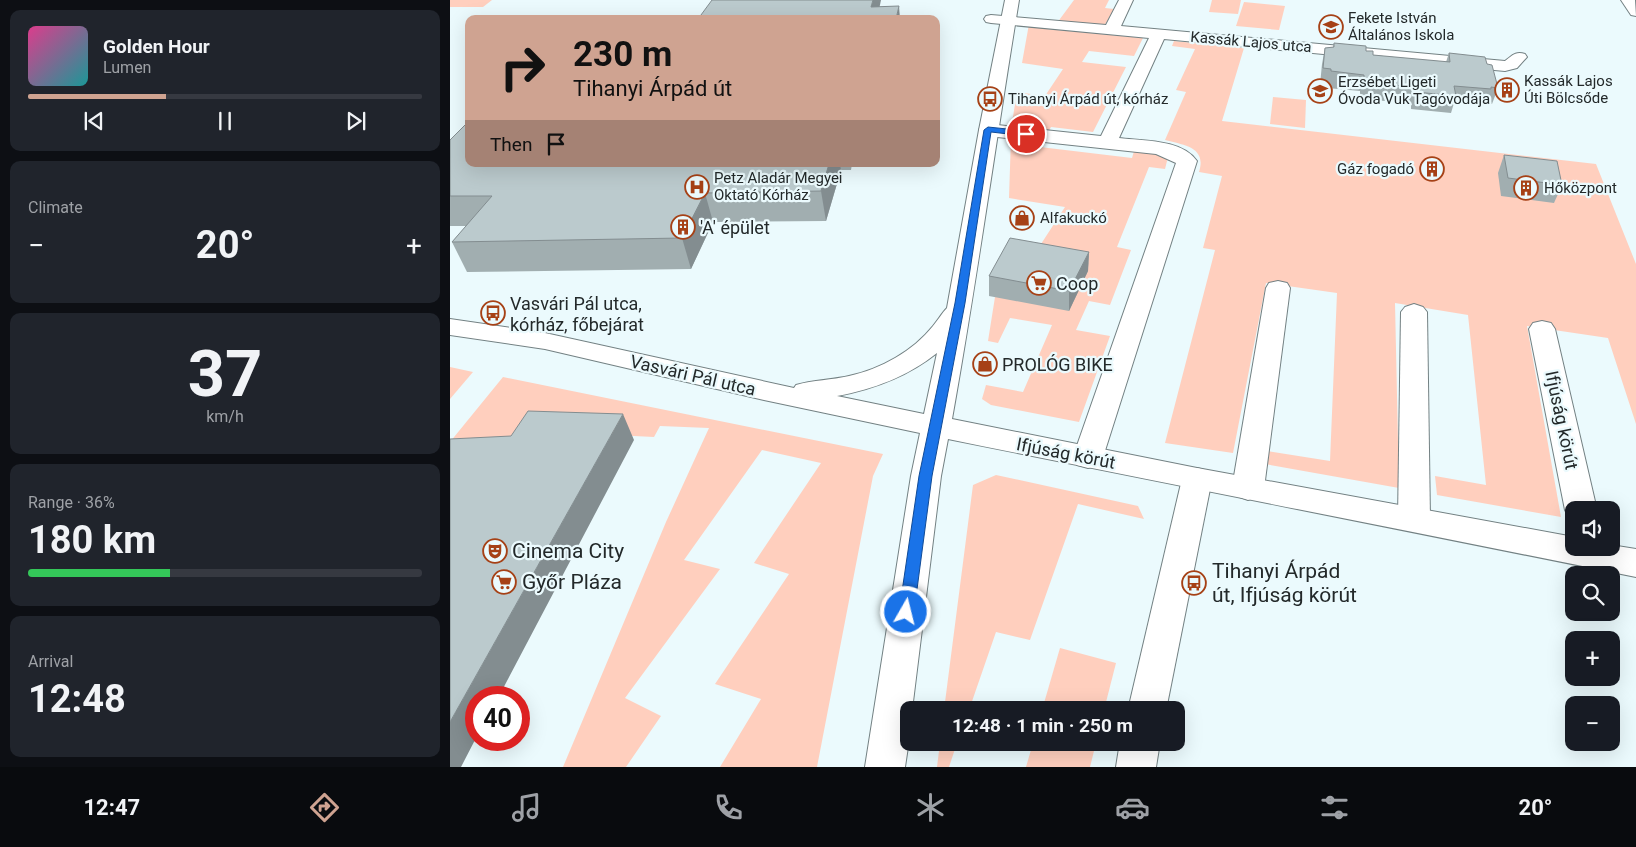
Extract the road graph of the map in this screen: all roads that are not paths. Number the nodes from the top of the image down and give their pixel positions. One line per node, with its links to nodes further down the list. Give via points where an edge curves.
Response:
1 (1012, 0): 5 (street)
2 (1126, 0): 6 (street)
3 (1628, 0): 4 (street)
4 (1636, 12)
5 (999, 20): 6 (street, Kassák Lajos utca); 9 (street)
6 (1112, 29): 7 (street, Kassák Lajos utca)
7 (1158, 34): 8 (street, Kassák Lajos utca, via 1505,66); 10 (street)
8 (1519, 57)
9 (988, 130): 10 (street); 12 (street)
10 (1108, 142): 18 (street, via 1158,148 1187,161)
11 (1278, 288): 20 (street)
12 (960, 303): 16 (street, via 934,342 890,372 844,387 802,392); 17 (street)
13 (1414, 312): 22 (street)
14 (450, 327): 16 (street, Vasvári Pál utca, via 546,341)
15 (1542, 330): 21 (street, Ifjúság körút)
16 (764, 391): 17 (street, Vasvári Pál utca)
17 (936, 426): 18 (street, Ifjúság körút); 28 (street)
18 (1088, 457): 19 (street, Ifjúság körút)
19 (1197, 479): 20 (street, Ifjúság körút); 26 (street)
20 (1248, 488): 22 (street, Ifjúság körút)
21 (1579, 501)
22 (1414, 519): 23 (street, Ifjúság körút)
23 (1565, 547)
24 (1609, 556): 25 (street, Ifjúság körút)
25 (1636, 563)
26 (1149, 701)
27 (1139, 751): 29 (street)
28 (884, 767)
29 (1136, 767)

